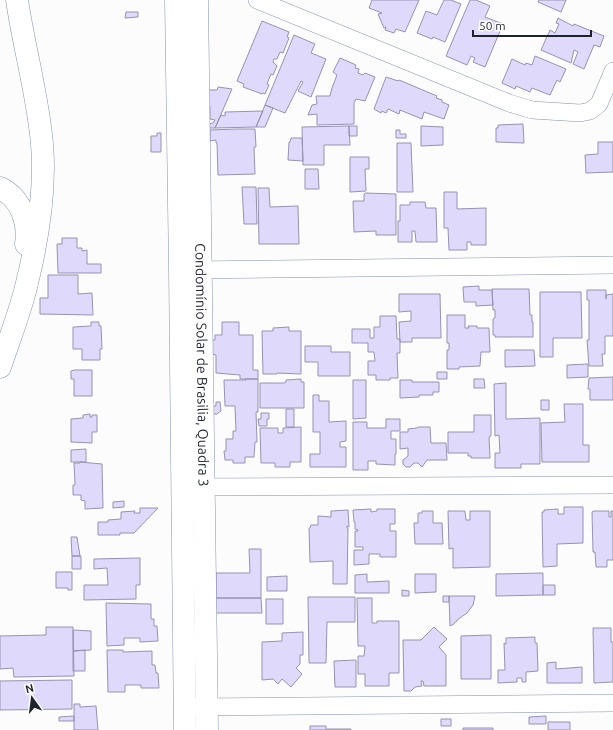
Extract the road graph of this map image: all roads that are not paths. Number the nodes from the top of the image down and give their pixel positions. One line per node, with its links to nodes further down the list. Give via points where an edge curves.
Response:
1 (17, 0): 9 (street, via 41,138 43,187 27,284)
2 (176, 0): 8 (street, Condomínio Solar de Brasilia, Quadra 3)
3 (197, 0): 8 (street, Condomínio Solar de Brasilia, Quadra 3)
4 (257, 0): 5 (street, via 509,104 532,110 580,113 590,111 598,104)
5 (613, 71)
6 (0, 188): 9 (street, via 18,202 24,216 27,237)
7 (613, 265): 8 (street)
8 (191, 270): 12 (street, Condomínio Solar de Brasilia, Quadra 3)
9 (16, 318): 10 (street)
10 (0, 367)
11 (613, 485): 12 (street)
12 (193, 487): 14 (street, Condomínio Solar de Brasilia, Quadra 3); 15 (street, Condomínio Solar de Brasilia, Quadra 3)
13 (613, 703): 15 (street)
14 (185, 707): 15 (street); 16 (street, Condomínio Solar de Brasilia, Quadra 3)
15 (206, 707): 17 (street, Condomínio Solar de Brasilia, Quadra 3)
16 (185, 730)
17 (207, 730)

